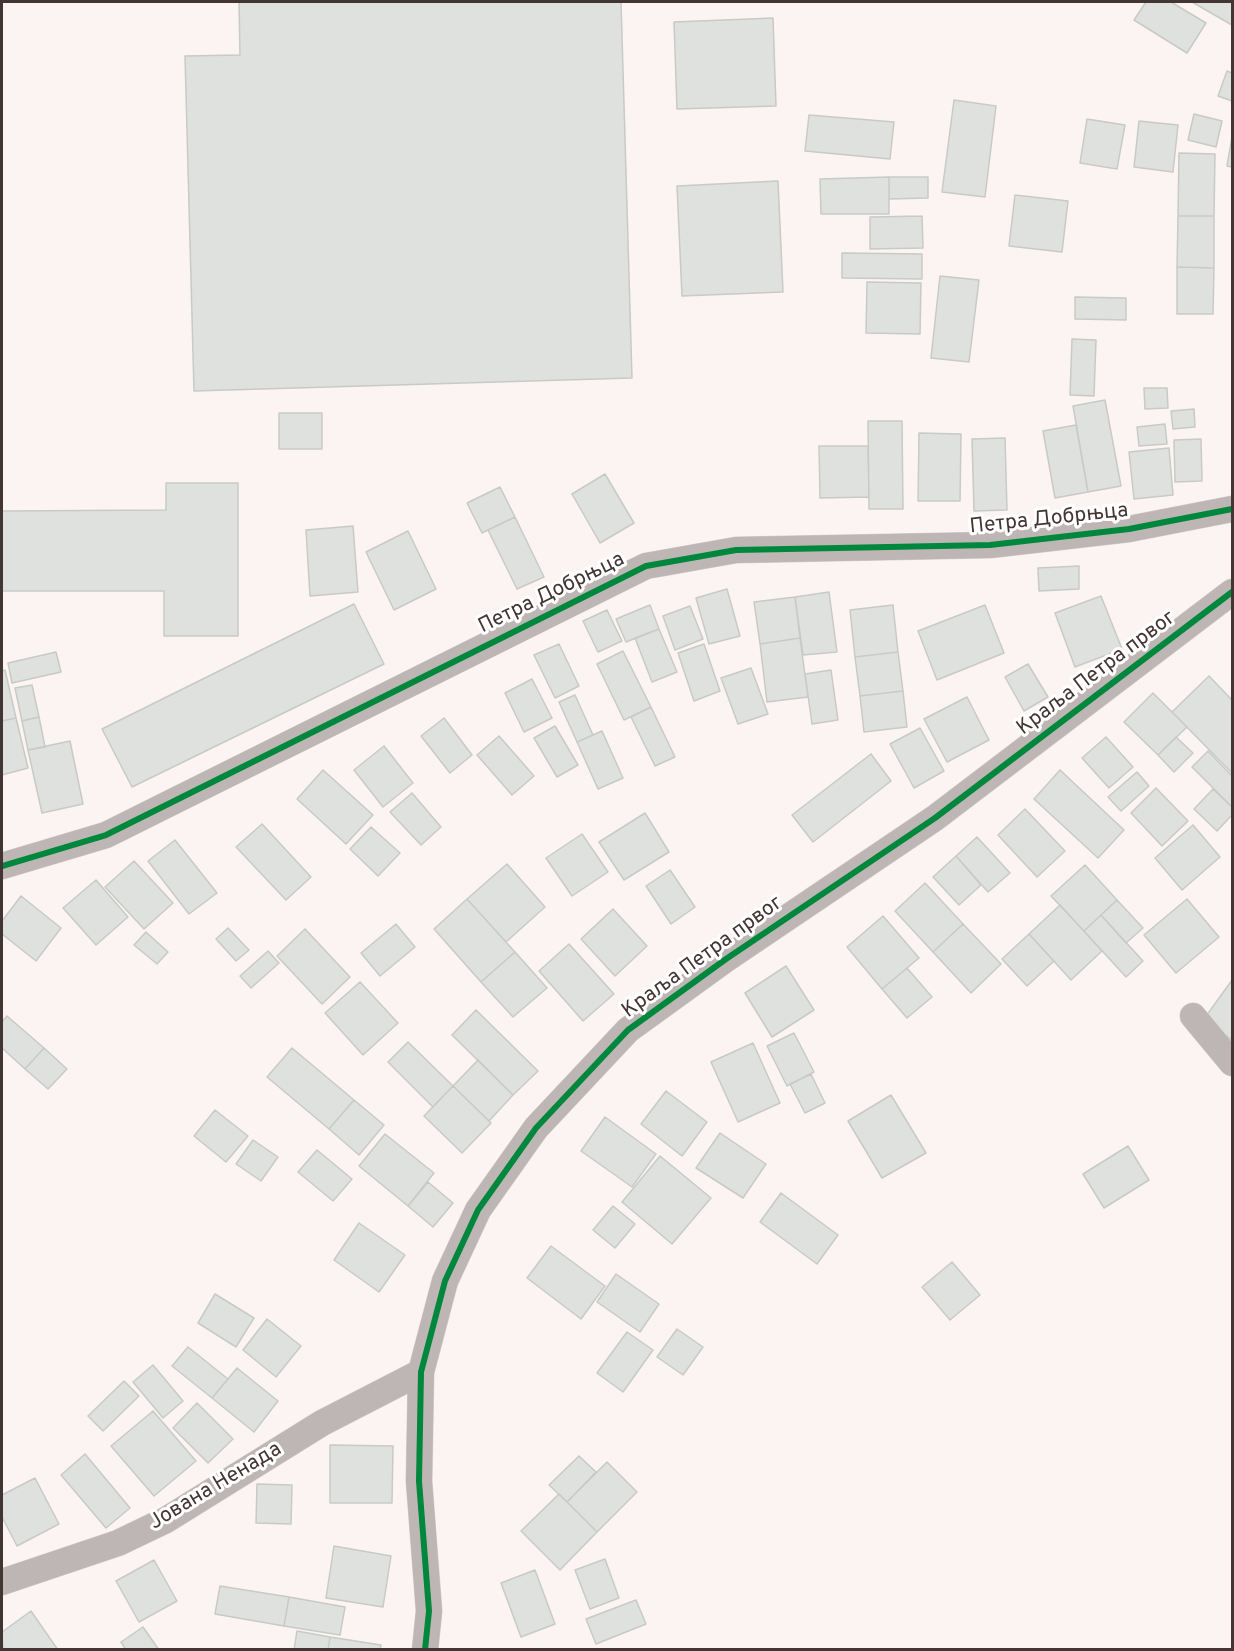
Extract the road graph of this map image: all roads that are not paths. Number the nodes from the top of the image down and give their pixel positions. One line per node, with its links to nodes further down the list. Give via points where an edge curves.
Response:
1 (1233, 509): 3 (street, Петра Добрњца, via 1130,529 990,545 736,550 646,566 106,835)
2 (1233, 592): 6 (street, Краља Петра првог, via 935,818 628,1030 536,1128 478,1210 445,1281)
3 (2, 866)
4 (1193, 1016): 5 (street)
5 (1233, 1063)
6 (421, 1372): 7 (street, Јована Ненада, via 322,1423 166,1520 118,1543); 8 (street, Краља Петра првог, via 419,1481)
7 (2, 1582)
8 (429, 1611): 9 (street, Краља Петра првог); 10 (street)
9 (425, 1650)
10 (445, 1650)

